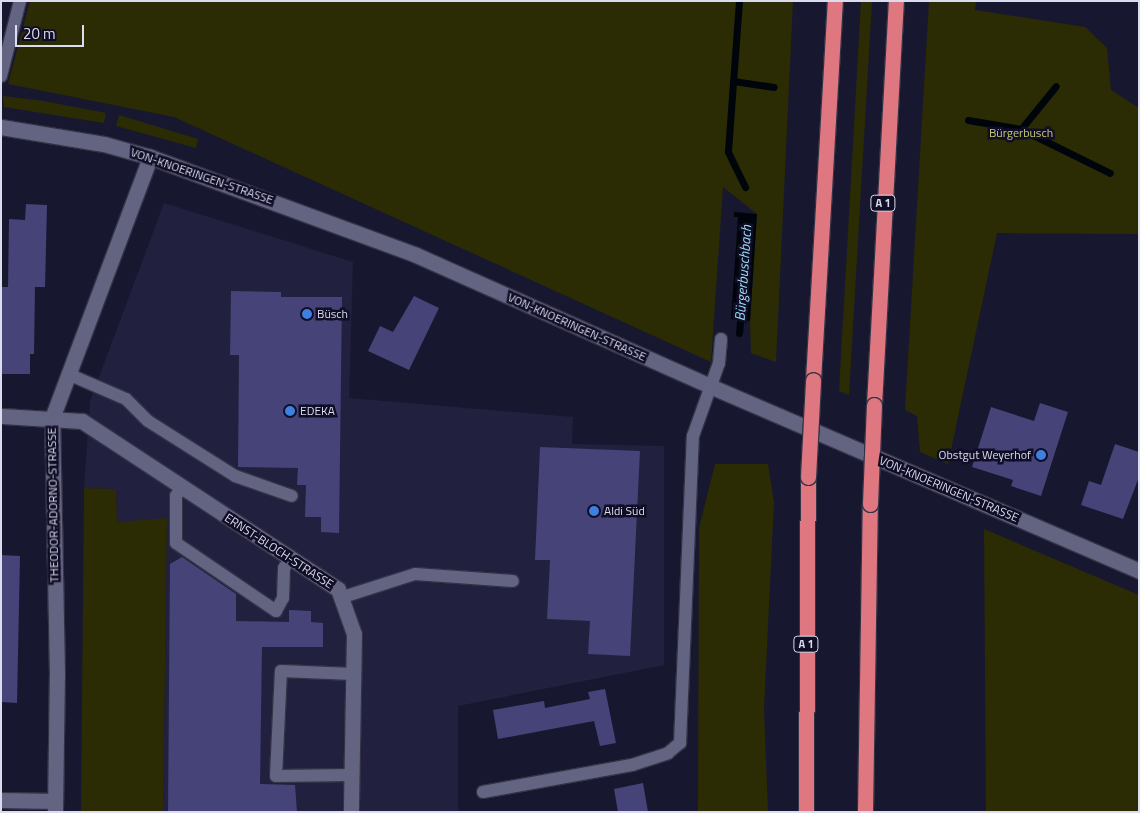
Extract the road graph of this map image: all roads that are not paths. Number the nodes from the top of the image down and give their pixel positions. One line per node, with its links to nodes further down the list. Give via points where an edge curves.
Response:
1 (20, 1): 4 (lane)
2 (836, 1): 24 (highway, A 1, bridge, via 808,477)
3 (896, 1): 25 (highway, A 1, bridge, via 870,504)
4 (1, 76)
5 (1, 127): 6 (street, VON-KNOERINGEN-STRASSE, via 104,144)
6 (150, 156): 8 (street, THEODOR-ADORNO-STRASSE); 9 (street, VON-KNOERINGEN-STRASSE, via 416,255)
7 (721, 339): 9 (lane, via 719,363)
8 (68, 374): 11 (street, THEODOR-ADORNO-STRASSE); 13 (lane, via 126,399 148,421 235,476)
9 (710, 386): 15 (street, VON-KNOERINGEN-STRASSE); 20 (lane, via 693,436 680,743 668,753 632,765)
10 (1, 416): 11 (street, ERNST-BLOCH-STRASSE)
11 (52, 418): 12 (street, ERNST-BLOCH-STRASSE, via 82,421); 22 (street, THEODOR-ADORNO-STRASSE, via 57,675)
12 (182, 487): 14 (street, ERNST-BLOCH-STRASSE); 14 (lane, via 176,496 176,543 276,610 283,598 284,568)
13 (292, 496)
14 (291, 558): 17 (street, ERNST-BLOCH-STRASSE, via 338,589)
15 (1139, 571)
16 (513, 581): 17 (lane, via 415,574)
17 (343, 597): 18 (street, ERNST-BLOCH-STRASSE, via 354,634)
18 (353, 674): 19 (street, ERNST-BLOCH-STRASSE); 19 (lane, via 281,671 276,776)
19 (351, 775): 23 (street, ERNST-BLOCH-STRASSE)
20 (483, 792)
21 (1, 800): 22 (street)
22 (55, 806)
23 (351, 812)
24 (806, 812)
25 (865, 812)

